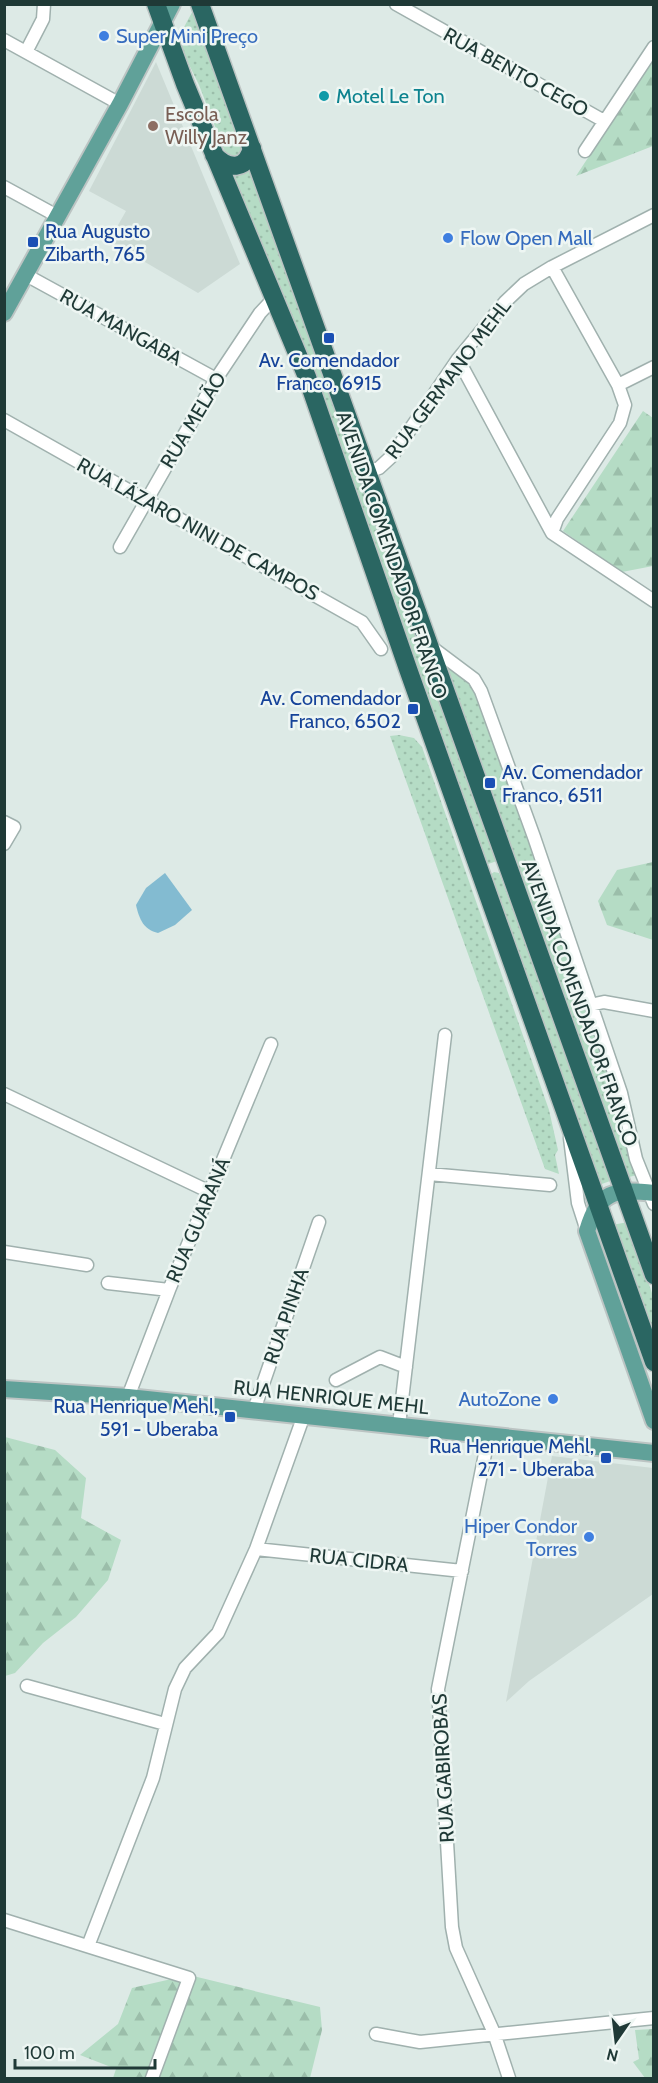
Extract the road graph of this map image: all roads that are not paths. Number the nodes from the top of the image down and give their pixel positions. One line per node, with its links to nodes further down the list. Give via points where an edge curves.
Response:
1 (44, 4): 10 (street, via 43,19)
2 (156, 4): 7 (highway, AVENIDA COMENDADOR FRANCO)
3 (172, 4): 7 (main road)
4 (200, 4): 13 (highway, AVENIDA COMENDADOR FRANCO)
5 (396, 4): 6 (street, RUA BENTO CEGO)
6 (411, 8): 12 (street, RUA BENTO CEGO)
7 (162, 24): 11 (main road); 15 (highway, AVENIDA COMENDADOR FRANCO)
8 (4, 40): 10 (street)
9 (654, 47): 12 (street)
10 (26, 52): 11 (street)
11 (120, 104): 18 (main road)
12 (604, 121): 14 (street)
13 (252, 148): 15 (highway, via 243,163 234,166 223,164); 28 (highway, AVENIDA COMENDADOR FRANCO)
14 (585, 151)
15 (214, 155): 21 (highway, AVENIDA COMENDADOR FRANCO)
16 (4, 187): 18 (street)
17 (654, 215): 19 (street, RUA GERMANO MEHL)
18 (59, 217): 20 (main road)
19 (552, 267): 23 (street, RUA GERMANO MEHL, via 524,284 505,302); 26 (street)
20 (27, 275): 22 (main road); 25 (street, RUA MANGABA)
21 (274, 298): 25 (street, RUA MELÃO); 38 (highway, AVENIDA COMENDADOR FRANCO, via 307,377)
22 (4, 313)
23 (458, 359): 28 (street, RUA GERMANO MEHL, via 392,456 379,468); 30 (street)
24 (654, 367): 26 (street)
25 (216, 379): 29 (street, RUA MELÃO)
26 (618, 385): 30 (street, via 625,405 620,423)
27 (4, 420): 29 (street, RUA LÁZARO NINI DE CAMPOS)
28 (367, 472): 33 (highway, AVENIDA COMENDADOR FRANCO)
29 (146, 500): 31 (street, RUA MELÃO); 34 (street, RUA LÁZARO NINI DE CAMPOS, via 362,622)
30 (552, 532): 32 (street)
31 (120, 547)
32 (654, 601)
33 (429, 645): 37 (highway, AVENIDA COMENDADOR FRANCO); 39 (street, AVENIDA COMENDADOR FRANCO, via 474,679 481,691)
34 (381, 649)
35 (4, 822): 36 (street, via 14,827)
36 (4, 844)
37 (510, 872): 38 (highway, via 505,865 493,864); 48 (highway, AVENIDA COMENDADOR FRANCO)
38 (480, 875): 44 (highway, AVENIDA COMENDADOR FRANCO)
39 (590, 1005): 40 (street, via 604,1002); 49 (street, AVENIDA COMENDADOR FRANCO, via 621,1093 636,1159)
40 (654, 1011)
41 (445, 1035): 45 (street)
42 (271, 1044): 47 (street, RUA GUARANÁ)
43 (4, 1094): 47 (street)
44 (570, 1128): 50 (highway, AVENIDA COMENDADOR FRANCO); 52 (street, AVENIDA COMENDADOR FRANCO, via 578,1203)
45 (429, 1173): 46 (street); 59 (street)
46 (550, 1185)
47 (210, 1192): 57 (street, RUA GUARANÁ)
48 (624, 1192): 49 (main road); 50 (main road); 55 (highway, AVENIDA COMENDADOR FRANCO)
49 (652, 1197)
50 (597, 1204): 52 (main road); 58 (highway, AVENIDA COMENDADOR FRANCO)
51 (319, 1222): 63 (street, RUA PINHA)
52 (587, 1231): 65 (main road, AVENIDA COMENDADOR FRANCO)
53 (4, 1252): 54 (street)
54 (87, 1265)
55 (654, 1275)
56 (108, 1283): 57 (street)
57 (169, 1290): 62 (street, RUA GUARANÁ)
58 (654, 1362)
59 (406, 1367): 60 (street, via 380,1357); 66 (street)
60 (336, 1380)
61 (4, 1389): 62 (main road, RUA HENRIQUE MEHL)
62 (128, 1397): 63 (main road, RUA HENRIQUE MEHL)
63 (254, 1410): 64 (main road, RUA HENRIQUE MEHL)
64 (304, 1415): 66 (main road, RUA HENRIQUE MEHL); 69 (street)
65 (654, 1421)
66 (399, 1425): 67 (main road, RUA HENRIQUE MEHL)
67 (489, 1434): 68 (main road, RUA HENRIQUE MEHL); 70 (street, RUA GABIROBAS)
68 (654, 1453)
69 (256, 1549): 70 (street, RUA CIDRA); 72 (street, via 218,1633 185,1668)
70 (462, 1571): 76 (street, RUA GABIROBAS, via 438,1689 452,1927 456,1948)
71 (27, 1686): 72 (street)
72 (165, 1724): 74 (street, via 153,1778)
73 (4, 1920): 74 (street)
74 (88, 1946): 78 (street, via 189,1978)
75 (654, 2018): 76 (street)
76 (494, 2033): 77 (street, via 420,2042); 79 (street, RUA GABIROBAS)
77 (376, 2034)
78 (152, 2079)
79 (509, 2079)

